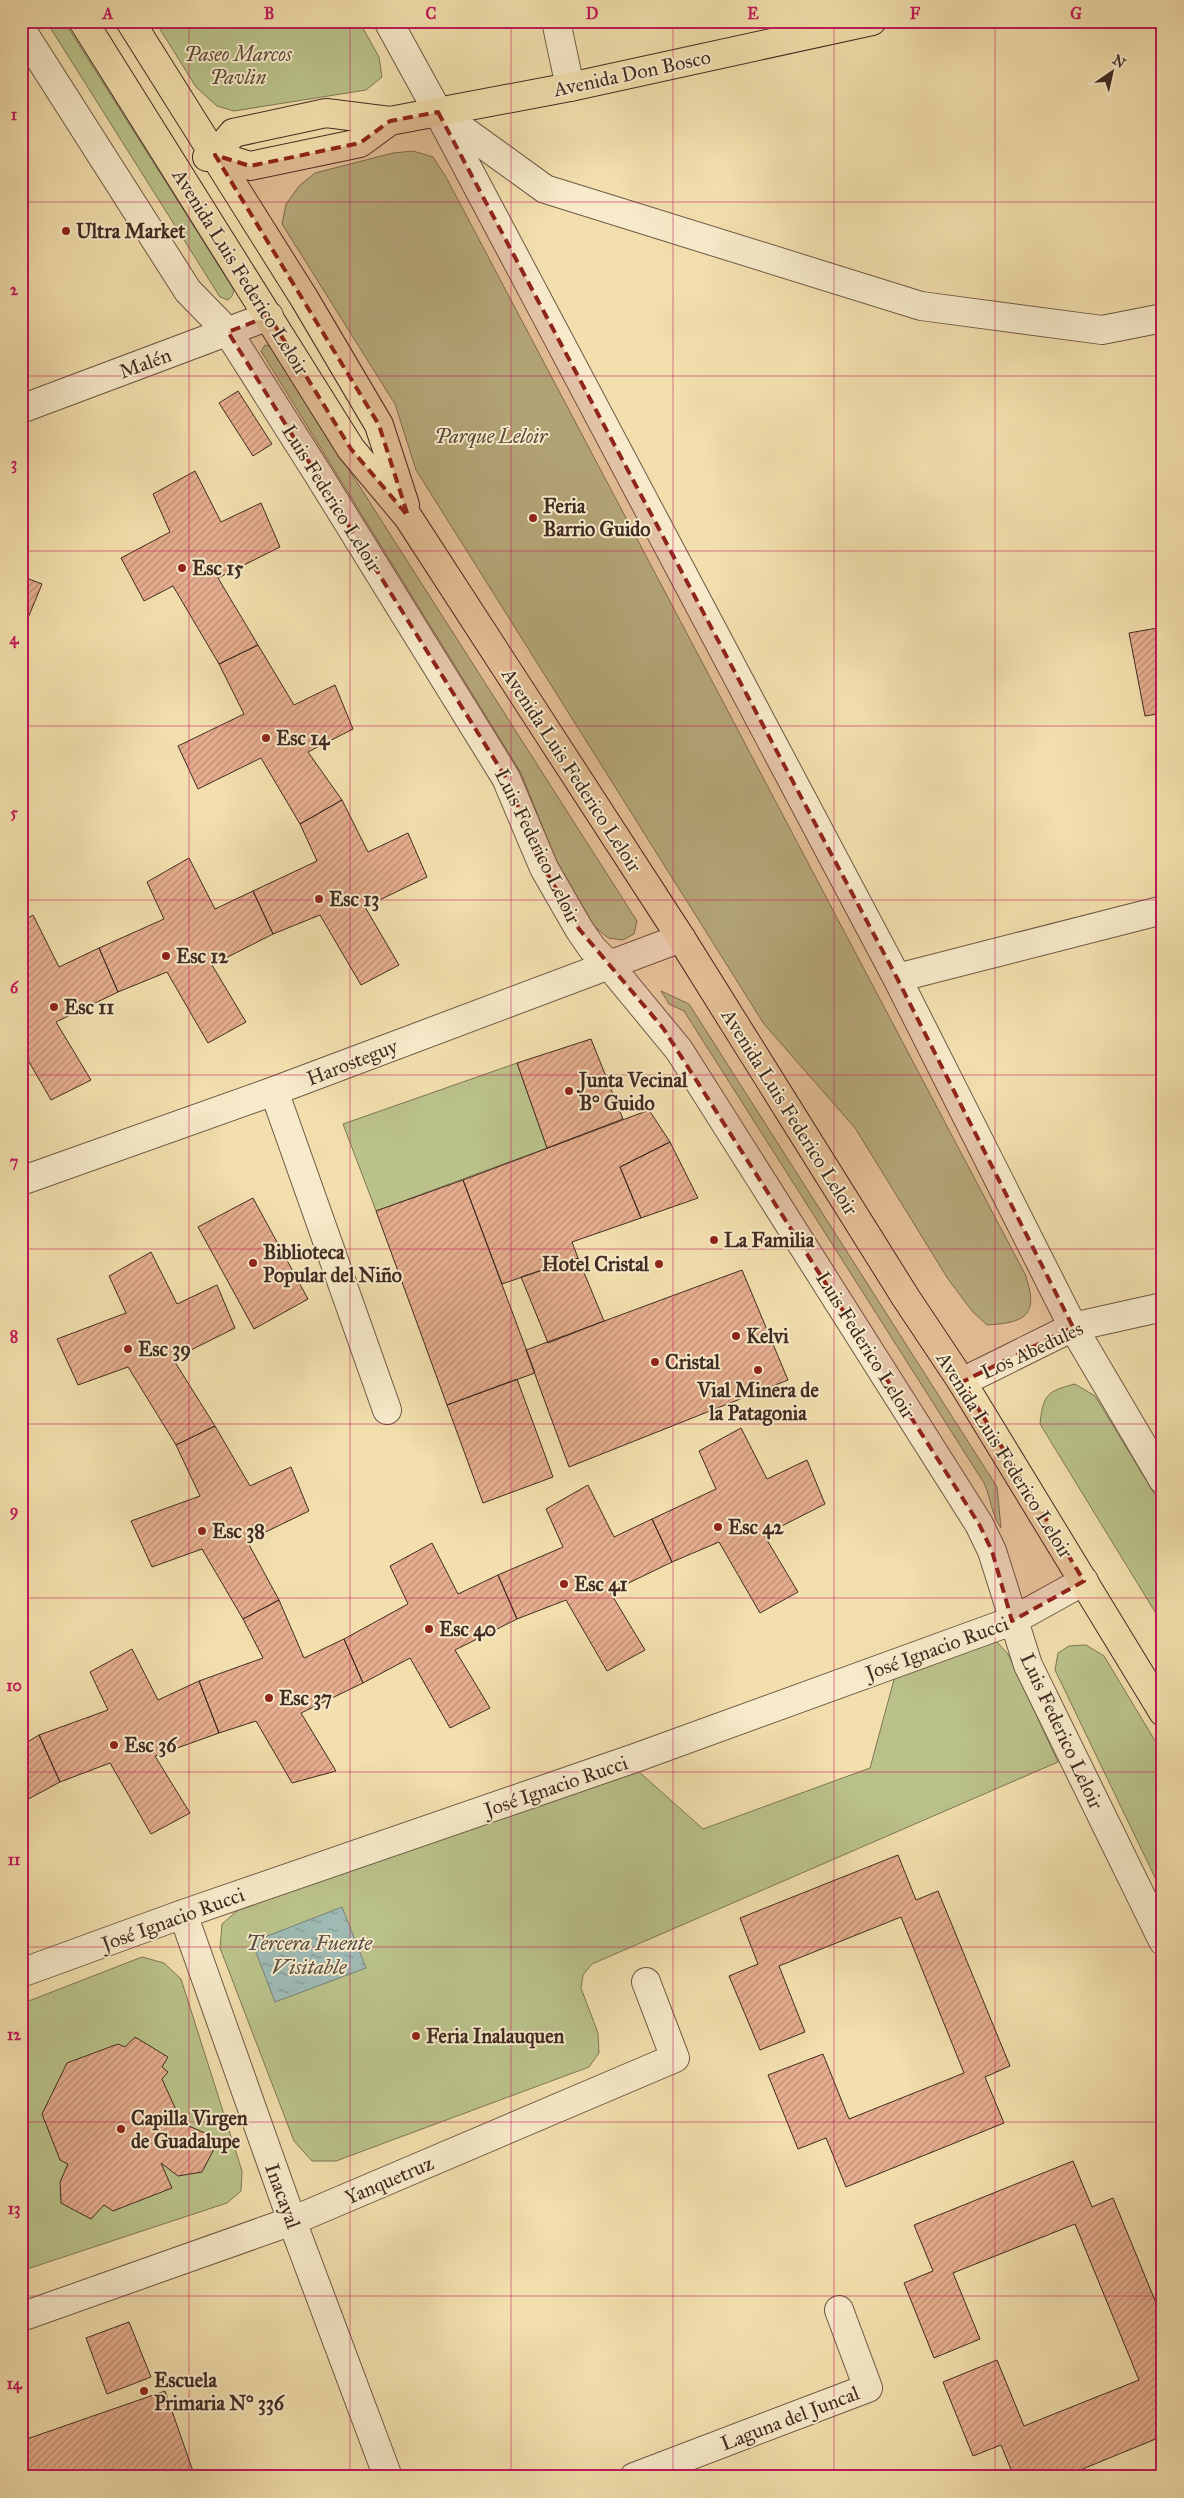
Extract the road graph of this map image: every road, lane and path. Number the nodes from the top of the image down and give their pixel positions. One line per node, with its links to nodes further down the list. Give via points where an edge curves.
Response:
1 (83, 21): 11 (main road, Avenida Luis Federico Leloir)
2 (130, 21): 10 (main road, Avenida Luis Federico Leloir)
3 (388, 21): 8 (street)
4 (556, 21): 7 (street)
5 (872, 21): 7 (main road, Avenida Don Bosco)
6 (21, 29): 14 (street, Luis Federico Leloir, via 188,291)
7 (570, 87): 8 (main road, Avenida Don Bosco)
8 (438, 112): 9 (main road, Avenida Don Bosco); 13 (street, via 545,189 921,306 1102,330); 20 (street)
9 (390, 121): 10 (main road, Avenida Don Bosco, via 360,143 250,166); 10 (main road, Avenida Don Bosco, via 326,113 233,133)
10 (215, 155): 11 (main road, Avenida Don Bosco); 16 (main road, Avenida Luis Federico Leloir, via 380,425)
11 (173, 164): 12 (main road, Avenida Luis Federico Leloir)
12 (269, 316): 14 (street, Malén); 16 (main road, Avenida Luis Federico Leloir, via 351,449)
13 (1163, 318)
14 (228, 332): 15 (street, Malén); 19 (street, Luis Federico Leloir, via 506,778 544,868 579,930)
15 (21, 409)
16 (408, 517): 18 (main road, Avenida Luis Federico Leloir)
17 (1163, 910): 20 (street)
18 (681, 938): 19 (street, Harosteguy); 25 (main road, Avenida Luis Federico Leloir)
19 (609, 965): 21 (street, Harosteguy); 29 (street, Luis Federico Leloir, via 679,1050 979,1524 992,1551)
20 (897, 978): 24 (street)
21 (274, 1091): 22 (street, Harosteguy); 26 (street)
22 (21, 1181)
23 (1163, 1307): 24 (street, Los Abedules)
24 (1073, 1327): 25 (street, Los Abedules); 27 (street)
25 (962, 1382): 28 (main road, Avenida Luis Federico Leloir)
26 (387, 1410)
27 (1163, 1480)
28 (1084, 1581): 29 (street, José Ignacio Rucci); 30 (main road, Avenida Luis Federico Leloir)
29 (1012, 1621): 31 (street, José Ignacio Rucci, via 635,1758); 32 (street, Luis Federico Leloir, via 1028,1665)
30 (1163, 1712)
31 (183, 1914): 33 (street, José Ignacio Rucci); 35 (street, Inacayal)
32 (1163, 1941)
33 (21, 1973)
34 (646, 1982): 35 (street, Yanquetruz, via 675,2058)
35 (292, 2221): 37 (street, Yanquetruz); 38 (street, Inacayal)
36 (839, 2310): 39 (street, Laguna del Juncal, via 868,2388)
37 (21, 2316)
38 (388, 2477)
39 (634, 2477)

